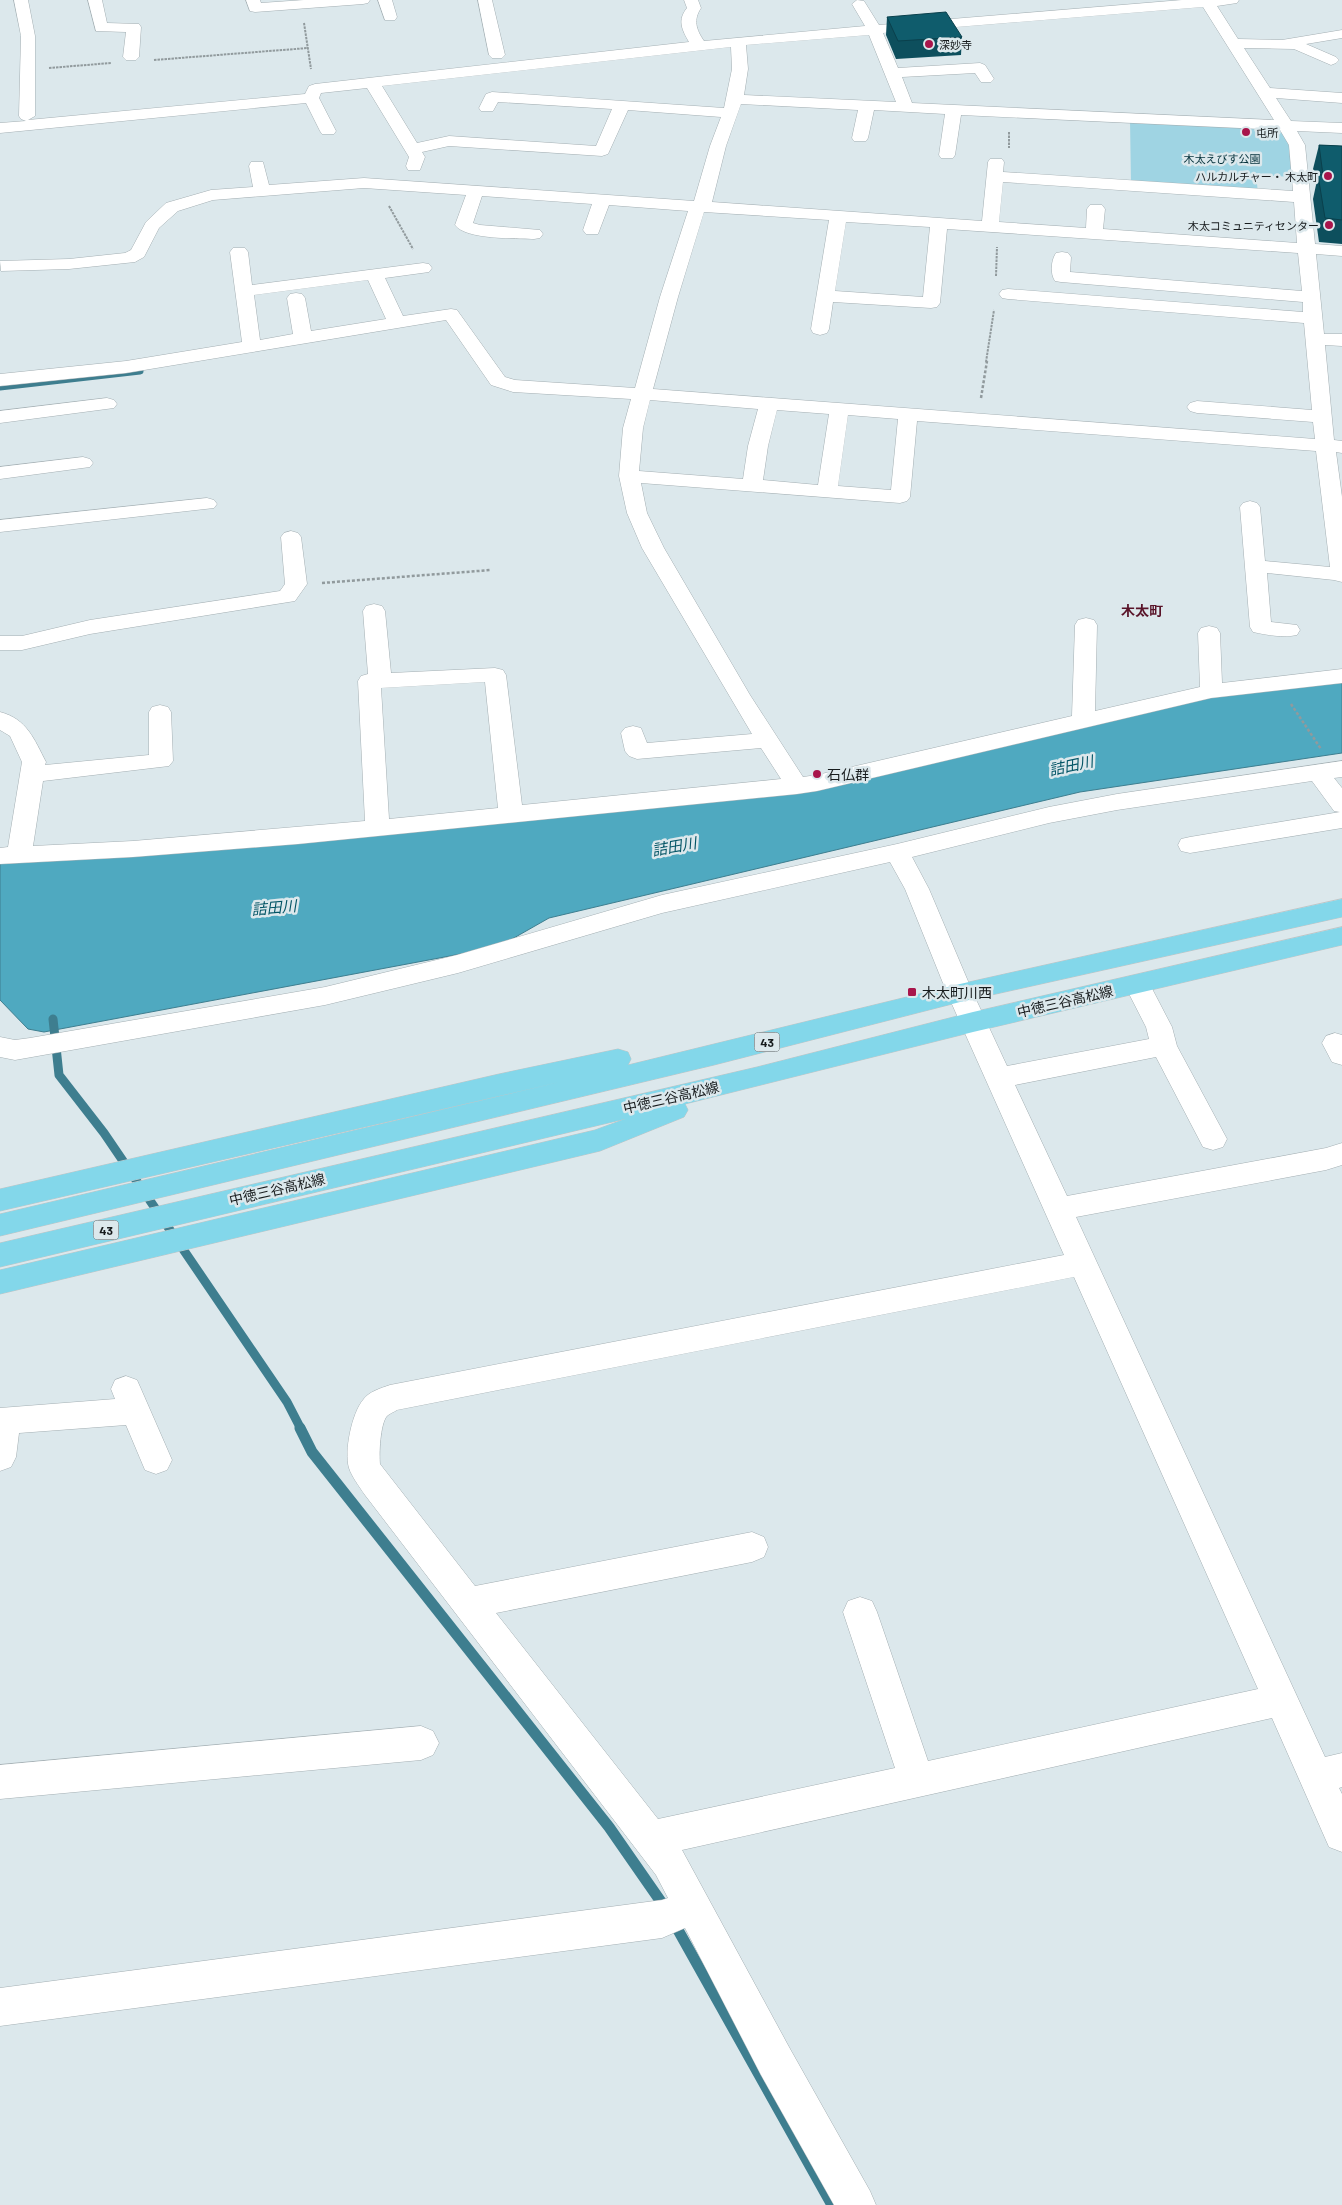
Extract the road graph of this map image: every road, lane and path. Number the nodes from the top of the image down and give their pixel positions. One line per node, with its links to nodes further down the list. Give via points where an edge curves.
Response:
1 (21, 0): 28 (street, via 28,36)
2 (95, 0): 23 (street, via 100,28 134,27)
3 (253, 0): 11 (street, via 255,8)
4 (363, 0): 11 (street)
5 (385, 0): 13 (street)
6 (485, 0): 22 (street)
7 (691, 0): 20 (street, via 694,8 687,26)
8 (1023, 0): 14 (street)
9 (1232, 0): 10 (street)
10 (1206, 1): 14 (street); 18 (street)
11 (301, 5): 21 (path)
12 (846, 16): 15 (street, via 862,9)
13 (390, 17)
14 (1037, 18): 15 (street)
15 (875, 30): 17 (street); 29 (street)
16 (1342, 34): 19 (street)
17 (738, 42): 20 (street); 36 (street, via 742,58)
18 (1232, 42): 19 (street); 31 (street)
19 (1282, 43): 25 (street, via 1296,45)
20 (700, 46): 30 (street)
21 (308, 48): 24 (path); 32 (path)
22 (497, 55)
23 (131, 58)
24 (154, 60)
25 (1330, 60)
26 (115, 63): 28 (path)
27 (979, 67): 29 (street)
28 (28, 69): 41 (street)
29 (892, 74): 37 (street)
30 (372, 83): 32 (street); 49 (street)
31 (1265, 92): 33 (street); 42 (street)
32 (313, 93): 43 (street); 45 (street)
33 (1342, 98)
34 (622, 105): 36 (street); 38 (street, via 492,96); 49 (street, via 602,151 449,141)
35 (866, 105): 36 (street); 37 (street); 46 (street)
36 (734, 106): 58 (street)
37 (906, 107): 39 (street)
38 (487, 108)
39 (954, 109): 40 (street); 50 (street)
40 (1008, 112): 42 (street); 52 (path, via 1010,142 1006,159)
41 (27, 116)
42 (1287, 126): 44 (street); 47 (street)
43 (0, 128)
44 (1342, 128)
45 (328, 131)
46 (860, 138)
47 (1297, 145): 48 (street); 56 (street)
48 (1315, 146)
49 (413, 149): 53 (street, via 417,157)
50 (947, 155)
51 (257, 166): 55 (street)
52 (995, 169): 56 (street); 62 (street)
53 (408, 186): 54 (street); 55 (street, via 364,183)
54 (476, 190): 57 (street); 64 (street, via 464,225 477,230)
55 (262, 191): 70 (street, via 210,195 172,207 152,226 138,253 129,258)
56 (1302, 197): 66 (street)
57 (602, 199): 58 (street); 63 (street)
58 (700, 205): 60 (street); 89 (street)
59 (1096, 209): 65 (street)
60 (838, 215): 61 (street); 77 (street)
61 (939, 222): 62 (street); 77 (street, via 931,303)
62 (994, 226): 65 (street); 75 (path)
63 (592, 230)
64 (534, 234)
65 (1094, 234): 66 (street)
66 (1308, 248): 67 (street); 78 (street)
67 (1342, 251)
68 (239, 252): 76 (street)
69 (1062, 257): 74 (street, via 1061,277)
70 (0, 267)
71 (423, 268): 73 (street)
72 (1186, 268): 74 (street)
73 (374, 275): 76 (street); 82 (street)
74 (1188, 287): 78 (street)
75 (1002, 288): 81 (street)
76 (245, 291): 87 (street)
77 (826, 296): 83 (street)
78 (1312, 296): 81 (street)
79 (296, 298): 84 (street)
80 (994, 310): 99 (path)
81 (1314, 318): 85 (street)
82 (398, 323): 84 (street); 89 (street, via 451,314 498,381 513,386)
83 (820, 329)
84 (303, 339): 87 (street)
85 (1316, 339): 86 (street); 90 (street)
86 (1342, 340)
87 (252, 348): 88 (street, via 126,368)
88 (0, 380)
89 (641, 395): 93 (street); 103 (street, via 632,428)
90 (1321, 395): 91 (street); 98 (street)
91 (1342, 396)
92 (107, 404): 97 (street)
93 (769, 404): 95 (street); 104 (street)
94 (1197, 407): 98 (street)
95 (839, 410): 96 (street); 105 (street)
96 (908, 415): 99 (street); 105 (street, via 900,498)
97 (0, 417)
98 (1323, 417): 100 (street)
99 (978, 420): 100 (street)
100 (1334, 446): 111 (street)
101 (84, 463): 102 (street)
102 (0, 473)
103 (629, 476): 104 (street); 126 (street, via 637,513 653,548)
104 (752, 486): 105 (street)
105 (827, 492)
106 (207, 504): 108 (street)
107 (1250, 507): 110 (street)
108 (0, 526)
109 (291, 537): 113 (street)
110 (1256, 566): 111 (street); 116 (street, via 1261,628)
111 (1341, 569)
112 (491, 570): 113 (path)
113 (296, 584): 118 (street, via 287,596 90,627 22,643)
114 (374, 611): 120 (street)
115 (1086, 625): 125 (street)
116 (1289, 630)
117 (1209, 632): 121 (street)
118 (0, 643)
119 (1342, 676): 121 (street)
120 (380, 681): 133 (street, via 495,675); 135 (street, via 369,681)
121 (1211, 691): 125 (street)
122 (1286, 696): 128 (path)
123 (160, 712): 130 (street, via 161,761)
124 (0, 719): 130 (street, via 19,732 34,762)
125 (1083, 720): 131 (street)
126 (768, 740): 127 (street); 131 (street)
127 (637, 749)
128 (1320, 762): 129 (street); 132 (street); 137 (street, via 1040,817)
129 (1342, 769)
130 (32, 774): 138 (street)
131 (797, 786): 133 (street)
132 (1342, 805)
133 (511, 814): 135 (street)
134 (1342, 820): 136 (street)
135 (377, 827): 138 (street, via 133,849)
136 (1190, 845)
137 (898, 852): 142 (street, via 917,889); 145 (street, via 638,911 458,964 325,996 30,1048)
138 (9, 855)
139 (1342, 908): 142 (main road, 中徳三谷高松線 / 43)
140 (1342, 936): 141 (main road, 中徳三谷高松線 / 43)
141 (1137, 984): 143 (main road, 中徳三谷高松線 / 43); 144 (street, via 1159,1027)
142 (960, 994): 143 (street); 146 (main road, 中徳三谷高松線 / 43)
143 (973, 1022): 147 (main road, 中徳三谷高松線 / 43); 148 (street)
144 (1164, 1046): 148 (street); 149 (street)
145 (0, 1047)
146 (714, 1055): 151 (main road, via 635,1056 499,1084); 153 (main road, 中徳三谷高松線 / 43)
147 (756, 1077): 154 (main road, 中徳三谷高松線 / 43); 156 (main road, via 600,1140)
148 (999, 1078): 152 (street)
149 (1213, 1139)
150 (1342, 1154): 152 (street, via 1326,1160)
151 (0, 1200)
152 (1059, 1209): 155 (street)
153 (0, 1225)
154 (0, 1255)
155 (1084, 1263): 161 (street, via 390,1398 374,1408 371,1415 363,1455 365,1468); 163 (street)
156 (0, 1282)
157 (2, 1421): 158 (street); 159 (street, via 130,1400)
158 (0, 1457)
159 (156, 1460)
160 (752, 1547): 161 (street)
161 (468, 1603): 169 (street)
162 (860, 1612): 166 (street)
163 (1282, 1700): 165 (street); 166 (street)
164 (421, 1744): 167 (street)
165 (1329, 1774): 168 (street)
166 (918, 1781): 169 (street)
167 (0, 1782)
168 (1342, 1834)
169 (651, 1839): 170 (street, via 669,1862)
170 (693, 1906): 171 (street, via 662,1920); 172 (street)
171 (0, 2007)
172 (856, 2205)

